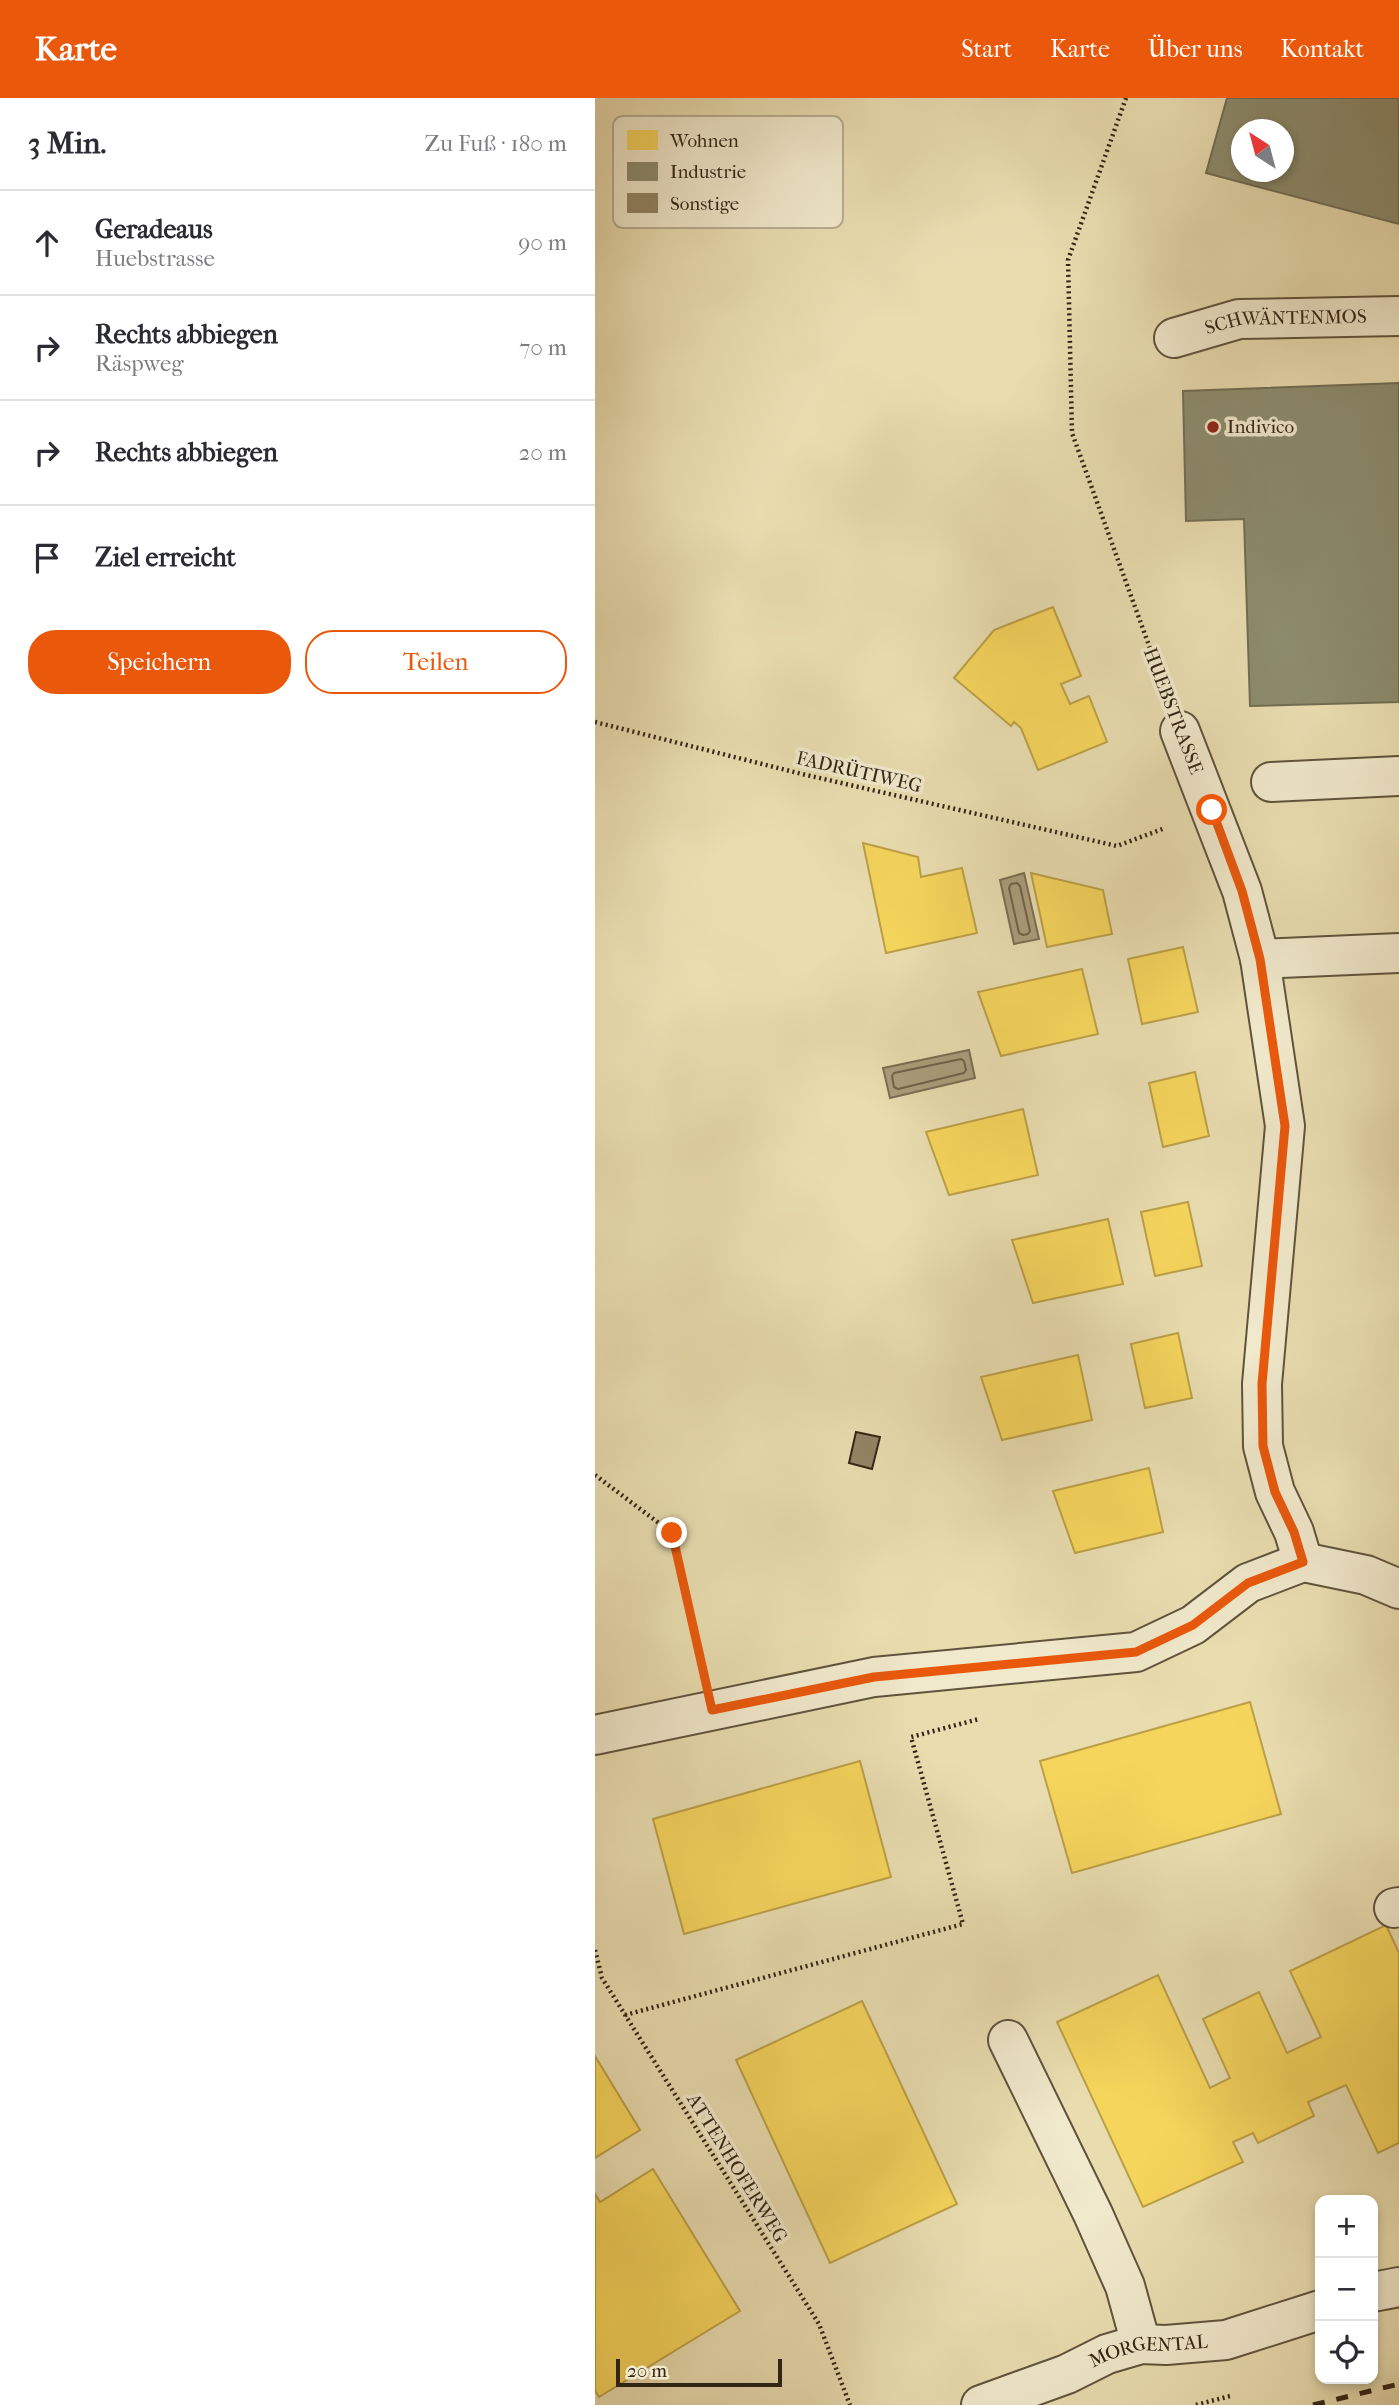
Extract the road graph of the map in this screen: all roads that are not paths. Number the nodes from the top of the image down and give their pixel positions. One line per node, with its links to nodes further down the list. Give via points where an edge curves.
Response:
1 (1399, 316): 2 (street, SCHWÄNTENMOS, via 1239,319)
2 (1174, 338)
3 (1180, 731): 7 (street, HUEBSTRASSE, via 1242,891)
4 (1399, 776): 5 (street)
5 (1271, 782)
6 (1399, 953): 7 (street)
7 (1260, 959): 8 (street, HUEBSTRASSE, via 1285,1126 1262,1384 1263,1446 1275,1492)
8 (1303, 1562): 9 (street, via 1366,1575); 10 (street, via 1248,1583 1193,1625 1136,1652 874,1677)
9 (1399, 1589)
10 (595, 1735)
11 (1008, 2040): 15 (street, via 1125,2286)
12 (1399, 2287): 13 (street)
13 (1378, 2291)
14 (1315, 2311): 15 (street, MORGENTAL, via 1226,2340)
15 (1141, 2344): 16 (street, MORGENTAL)
16 (981, 2405)

